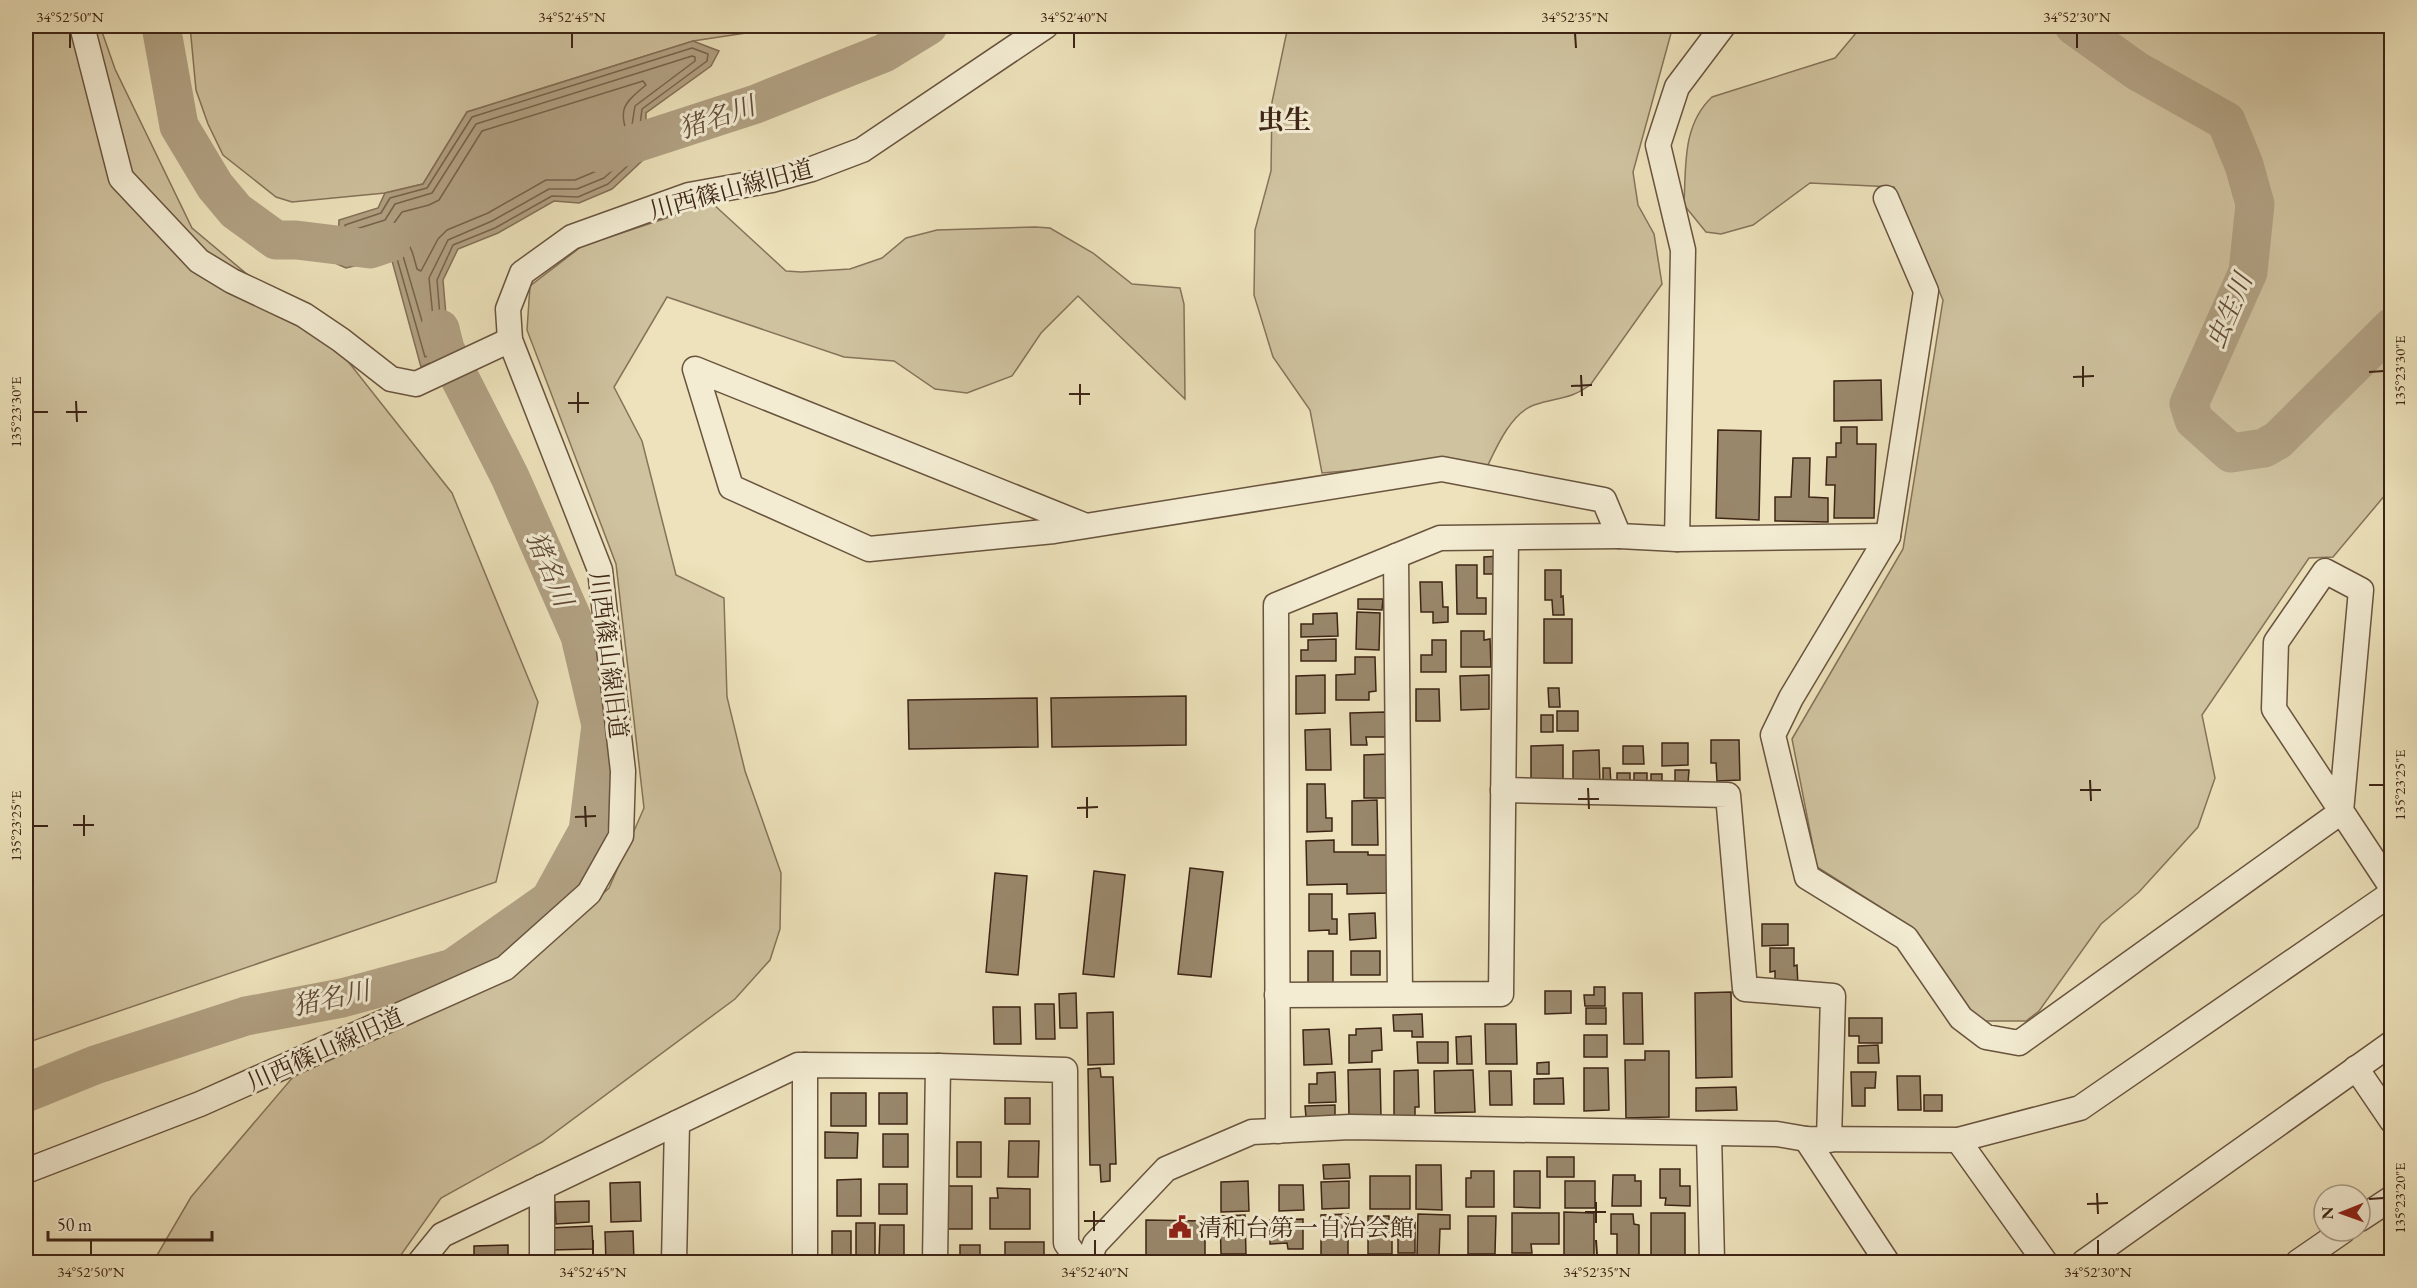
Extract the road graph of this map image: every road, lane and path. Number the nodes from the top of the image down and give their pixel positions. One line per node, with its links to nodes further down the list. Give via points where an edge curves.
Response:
1 (82, 26): 5 (street, via 121,178 199,261 304,315 391,379 416,384)
2 (1046, 26): 5 (street, 川西篠山線旧道, via 862,150 772,180 689,195 572,237 522,273 508,309)
3 (1723, 26): 10 (street, via 1677,87 1658,145 1683,250)
4 (1886, 198): 8 (street, via 1926,291)
5 (502, 344): 28 (street, 川西篠山線旧道, via 600,570 624,771 621,836 590,893 505,968 200,1104)
6 (1086, 526): 6 (street, via 869,549 730,487 695,369); 7 (street, via 1442,469 1604,500)
7 (1619, 536): 9 (street); 10 (street)
8 (1888, 536): 10 (street); 13 (street, via 1773,735 1807,877 1906,938 1961,1018 1986,1038 2019,1043)
9 (1506, 538): 11 (street, via 1440,538); 12 (street)
10 (1677, 539)
11 (1396, 556): 16 (street); 17 (street, via 1276,605)
12 (1503, 790): 16 (street, via 1501,994); 26 (street, via 1728,795 1745,989 1833,996)
13 (2342, 812): 13 (street, via 2361,590 2325,571 2276,642 2274,709); 14 (street)
14 (2391, 888)
15 (2391, 893): 27 (street, via 2080,1108)
16 (1400, 994): 17 (street)
17 (1277, 995): 24 (street)
18 (2391, 1043): 21 (street)
19 (805, 1065): 20 (street); 23 (street); 36 (street)
20 (938, 1066): 37 (street); 38 (street, via 1065,1070 1066,1243)
21 (2356, 1068): 22 (street); 43 (street)
22 (2391, 1121)
23 (677, 1123): 29 (street); 35 (street)
24 (1278, 1131): 25 (street, via 1350,1127); 39 (street, via 1252,1132 1166,1169 1095,1244)
25 (1709, 1133): 26 (street, via 1777,1134); 40 (street)
26 (1818, 1140): 27 (street); 41 (street)
27 (1958, 1140): 42 (street)
28 (26, 1171)
29 (542, 1186): 33 (street, via 442,1235); 34 (street)
30 (2391, 1198): 31 (street)
31 (2372, 1211)
32 (2326, 1243): 44 (street)
33 (420, 1263)
34 (542, 1263)
35 (674, 1263)
36 (805, 1263)
37 (935, 1263)
38 (1079, 1263)
39 (1088, 1263)
40 (1712, 1263)
41 (1887, 1263)
42 (2045, 1263)
43 (2084, 1263)
44 (2298, 1263)

